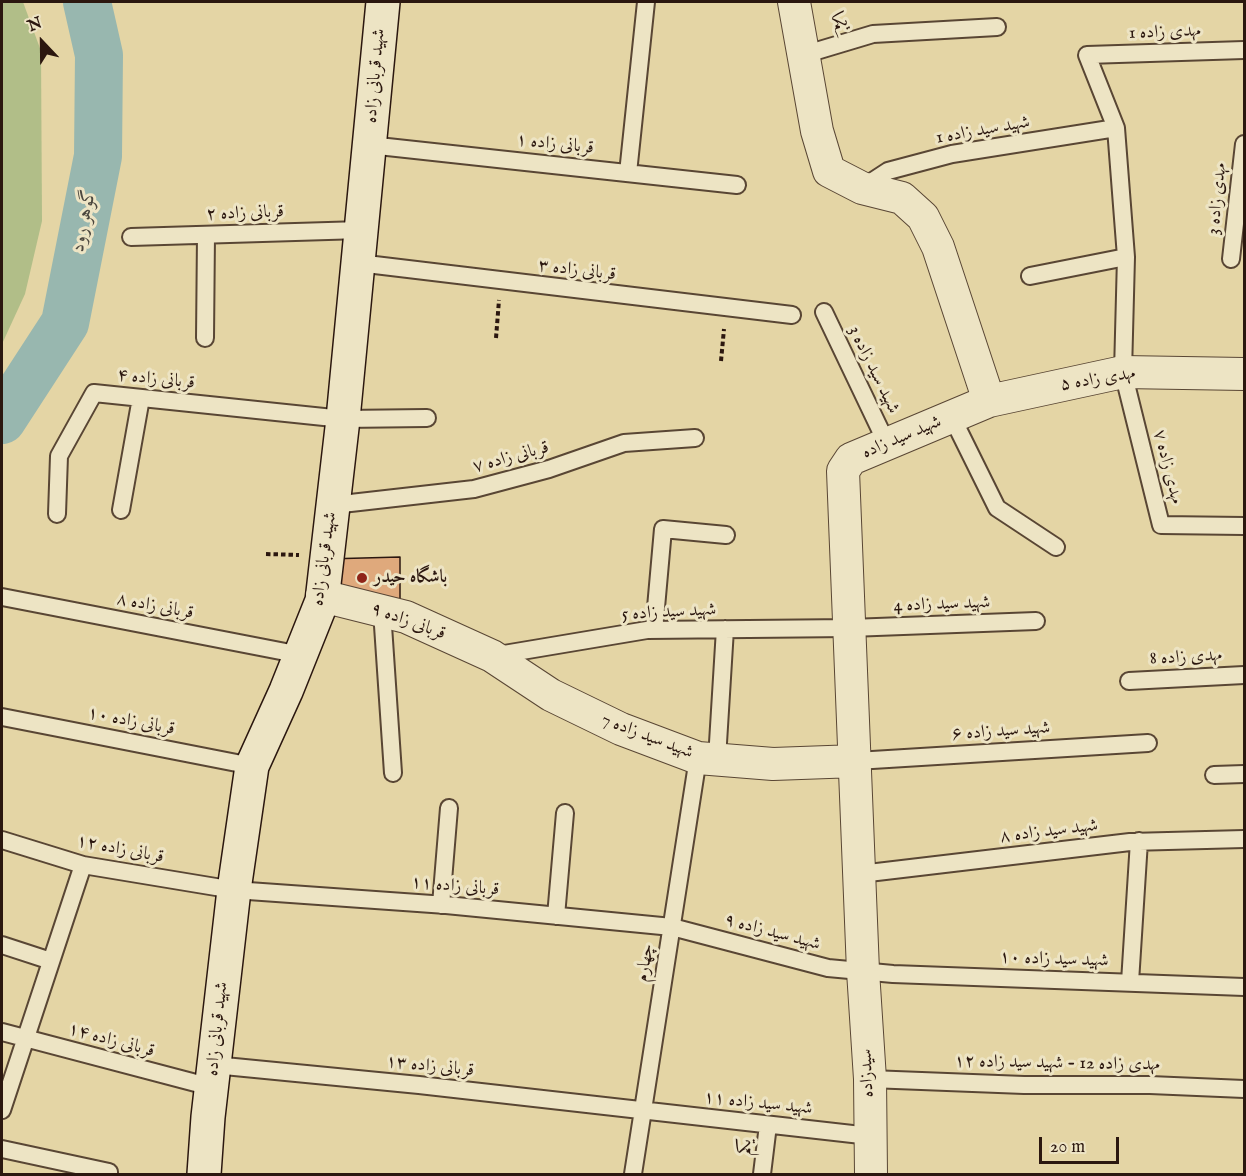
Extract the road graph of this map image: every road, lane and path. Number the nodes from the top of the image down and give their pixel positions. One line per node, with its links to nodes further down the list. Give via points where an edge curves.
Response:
1 (383, 2): 9 (street, شهید قربانی زاده)
2 (646, 2): 10 (lane)
3 (794, 2): 6 (street)
4 (997, 27): 6 (lane, یکم, via 873,34)
5 (1245, 50): 7 (lane, مهدی زاده 1, via 1087,55)
6 (803, 55): 12 (street, via 829,171)
7 (1116, 128): 12 (lane, شهید سید زاده 1, via 952,154 888,171); 16 (lane)
8 (1245, 144): 17 (lane, مهدی زاده 3)
9 (369, 145): 10 (lane, قربانی زاده ۱); 13 (street, شهید قربانی زاده)
10 (628, 172): 11 (lane, قربانی زاده ۱)
11 (737, 185)
12 (862, 188): 30 (street, via 902,198 923,217 938,247)
13 (361, 230): 14 (lane, قربانی زاده ۲); 18 (street, شهید قربانی زاده)
14 (206, 235): 15 (lane, قربانی زاده ۲); 24 (lane)
15 (131, 237)
16 (1126, 257): 19 (lane); 27 (lane)
17 (1231, 259)
18 (358, 263): 20 (lane, قربانی زاده ۳); 33 (street, شهید قربانی زاده)
19 (1030, 276)
20 (500, 282): 21 (lane, قربانی زاده ۳); 25 (path)
21 (726, 307): 23 (lane, قربانی زاده ۳); 26 (path)
22 (824, 312): 35 (lane, شهید سید زاده 3)
23 (792, 315)
24 (205, 338)
25 (495, 338)
26 (721, 361)
27 (1123, 372): 28 (street, مهدی زاده ۵); 30 (street, مهدی زاده ۵); 39 (lane, مهدی زاده ۷, via 1161,525)
28 (1245, 374)
29 (141, 398): 33 (lane, قربانی زاده ۴); 37 (lane); 38 (lane, قربانی زاده ۴, via 94,393 58,456)
30 (989, 401): 31 (street, شهید سید زاده)
31 (952, 417): 35 (street, شهید سید زاده); 41 (lane, via 997,508)
32 (427, 418): 33 (lane, قربانی زاده ۴)
33 (343, 419): 36 (street, شهید قربانی زاده)
34 (696, 438): 36 (lane, قربانی زاده ۷, via 624,443 474,489)
35 (887, 444): 46 (street, شهید سید زاده, via 851,459 843,471)
36 (333, 505): 42 (street, شهید قربانی زاده)
37 (121, 510)
38 (57, 514)
39 (1245, 526)
40 (726, 536): 48 (lane, via 663,529)
41 (1056, 547)
42 (322, 596): 44 (street, قربانی زاده ۹); 49 (street, شهید قربانی زاده)
43 (2, 597): 49 (lane, قربانی زاده ۸)
44 (382, 611): 50 (street, قربانی زاده ۹, via 406,617); 58 (lane)
45 (1036, 621): 46 (lane, شهید سید زاده 4)
46 (850, 628): 47 (lane, شهید سید زاده 5); 56 (street, شهید سید زاده)
47 (725, 629): 48 (lane, شهید سید زاده 5); 55 (lane, چهارم)
48 (654, 630): 50 (lane, شهید سید زاده 5)
49 (300, 656): 57 (street, شهید قربانی زاده)
50 (492, 656): 55 (street, شهید سید زاده 7, via 551,695 621,729)
51 (1245, 675): 52 (lane, مهدی زاده 8)
52 (1129, 681)
53 (2, 717): 57 (lane, قربانی زاده ۱۰)
54 (1148, 742): 56 (lane, شهید سید زاده ۶)
55 (707, 759): 56 (street, شهید سید زاده 7, via 773,764); 71 (lane, چهارم)
56 (856, 761): 67 (street, شهید سید زاده)
57 (252, 766): 68 (street, شهید قربانی زاده)
58 (393, 772)
59 (1214, 774): 60 (lane)
60 (1245, 774)
61 (449, 808): 69 (lane)
62 (565, 813): 70 (lane)
63 (1245, 839): 65 (lane, شهید سید زاده ۸)
64 (2, 840): 66 (lane, قربانی زاده ۱۲)
65 (1139, 841): 67 (lane, شهید سید زاده ۸); 75 (lane)
66 (83, 865): 68 (lane, قربانی زاده ۱۲); 73 (lane)
67 (860, 874): 74 (street, شهید سید زاده)
68 (234, 890): 69 (lane, قربانی زاده ۱۱); 79 (street, شهید قربانی زاده)
69 (441, 905): 70 (lane, قربانی زاده ۱۱)
70 (556, 916): 71 (lane, قربانی زاده ۱۱)
71 (672, 927): 74 (lane, شهید سید زاده ۹, via 828,968); 83 (lane, چهارم)
72 (2, 945): 73 (lane)
73 (51, 961): 78 (lane)
74 (863, 971): 75 (lane, شهید سید زاده ۱۰); 80 (street, سیدزاده)
75 (1130, 982): 76 (lane, شهید سید زاده ۱۰)
76 (1245, 987)
77 (2, 1032): 78 (lane, قربانی زاده ۱۴)
78 (25, 1038): 79 (lane, قربانی زاده ۱۴); 82 (lane)
79 (213, 1076): 83 (lane, قربانی زاده ۱۳); 88 (street, شهید قربانی زاده)
80 (870, 1079): 81 (lane, مهدی زاده 12 - شهید سید زاده ۱۲); 85 (street, سیدزاده)
81 (1245, 1089)
82 (2, 1110)
83 (643, 1111): 84 (lane, شهید سید زاده ۱۱); 89 (lane, چهارم)
84 (768, 1125): 85 (lane, شهید سید زاده ۱۱); 90 (lane, یکم)
85 (870, 1136): 91 (street, سیدزاده)
86 (2, 1149): 87 (lane)
87 (110, 1172)
88 (204, 1174)
89 (633, 1174)
90 (762, 1174)
91 (870, 1174)

